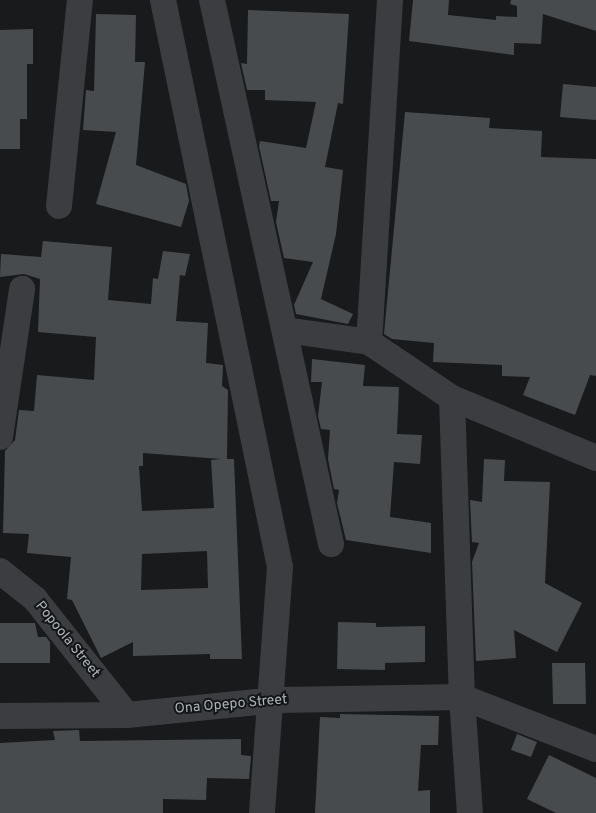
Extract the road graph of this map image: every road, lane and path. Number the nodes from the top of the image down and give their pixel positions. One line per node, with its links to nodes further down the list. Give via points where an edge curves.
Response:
1 (80, 0): 5 (street)
2 (163, 0): 15 (street, via 280,567)
3 (212, 0): 7 (street)
4 (390, 0): 8 (street)
5 (59, 206)
6 (22, 289): 10 (street)
7 (285, 330): 8 (street); 12 (street)
8 (369, 342): 9 (street)
9 (452, 398): 11 (street); 14 (street)
10 (0, 438)
11 (596, 458)
12 (331, 544)
13 (0, 572): 16 (street, Popoola Street, via 35,599)
14 (462, 697): 15 (street, Ona Opepo Street); 18 (street); 20 (street)
15 (274, 700): 16 (street, Ona Opepo Street); 19 (street)
16 (127, 715): 17 (street, Ona Opepo Street)
17 (0, 716)
18 (596, 749)
19 (262, 813)
20 (470, 813)

